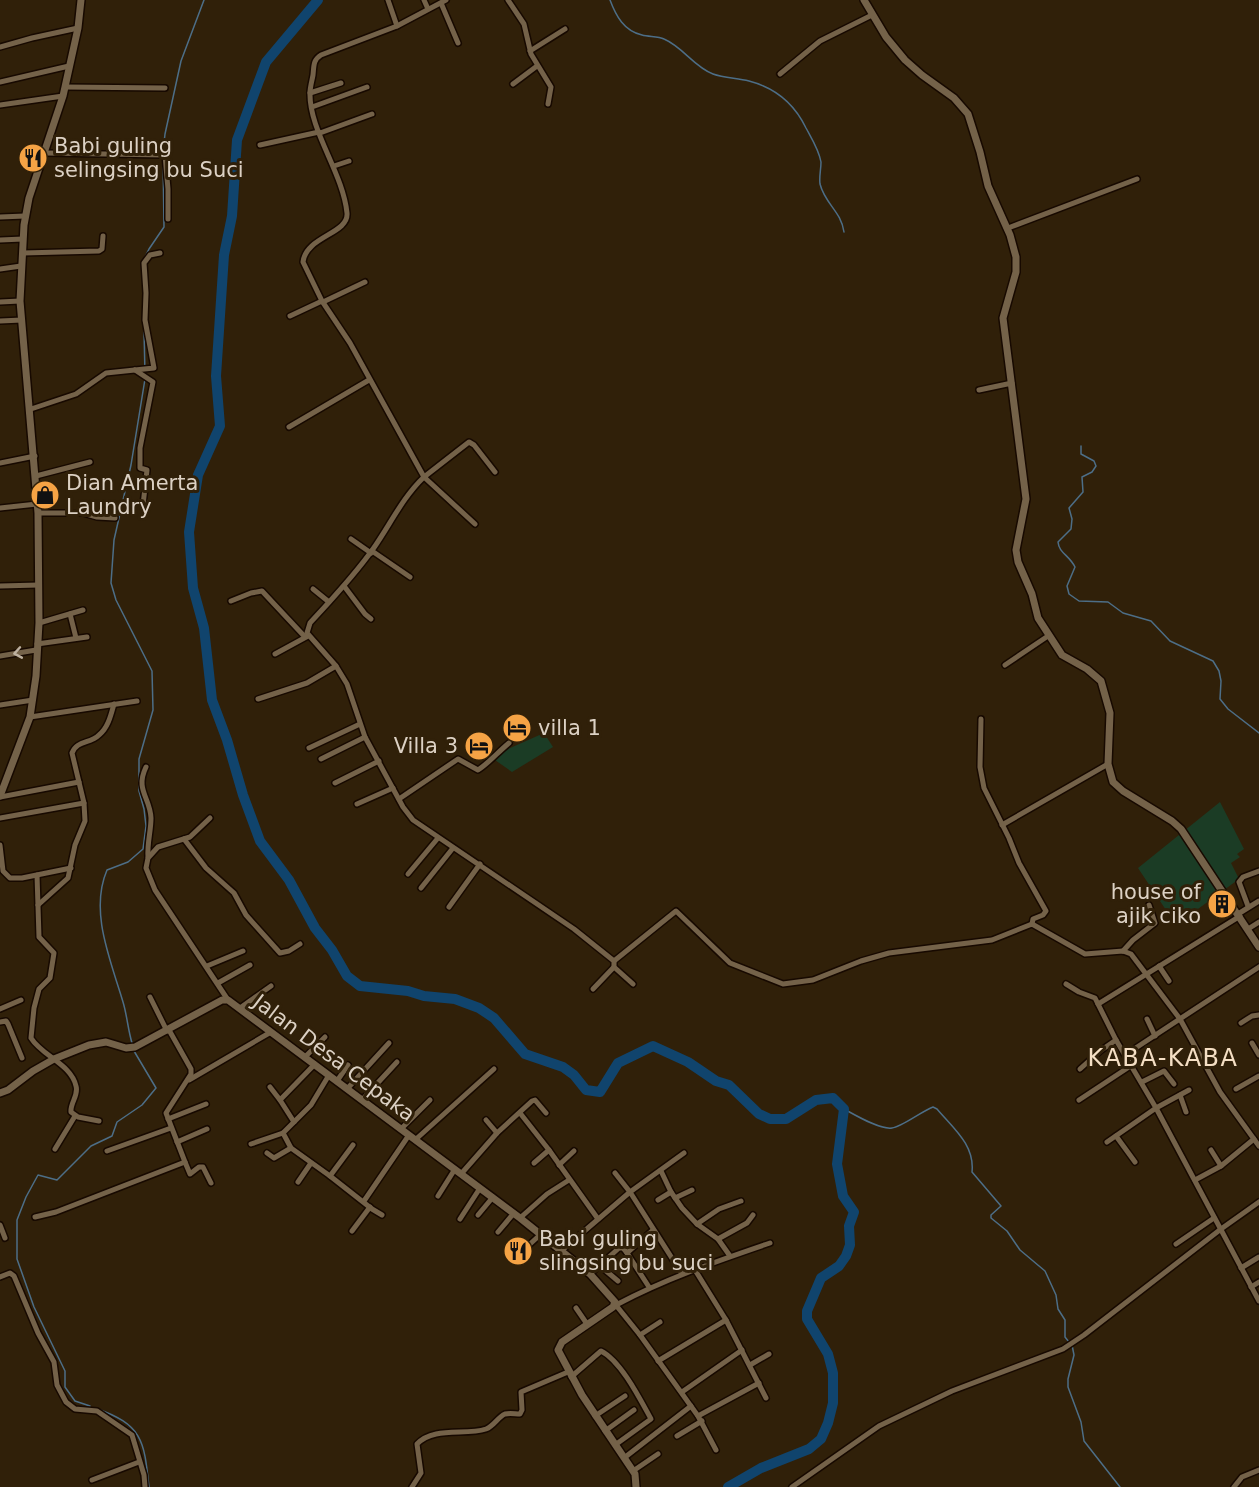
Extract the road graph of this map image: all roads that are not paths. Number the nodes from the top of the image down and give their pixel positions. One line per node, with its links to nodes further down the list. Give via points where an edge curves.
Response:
1 (81, 0): 10 (street)
2 (388, 0): 9 (street)
3 (424, 0): 7 (street)
4 (508, 0): 14 (street, via 524,24)
5 (864, 0): 8 (street)
6 (443, 1): 7 (street); 12 (street)
7 (428, 9): 9 (street)
8 (872, 15): 17 (street, via 820,41); 39 (street, via 912,67 954,98 968,114 988,186)
9 (397, 26): 24 (street, via 318,56)
10 (78, 28): 13 (street); 15 (street)
11 (565, 29): 14 (street)
12 (458, 43)
13 (0, 47)
14 (530, 51): 16 (street)
15 (69, 66): 18 (street); 21 (street)
16 (537, 66): 20 (street); 26 (street, via 551,87)
17 (780, 74)
18 (0, 82)
19 (341, 83): 24 (street)
20 (513, 84)
21 (65, 87): 23 (street); 25 (street)
22 (367, 87): 28 (street)
23 (165, 88)
24 (310, 93): 28 (street)
25 (63, 96): 27 (street); 32 (street)
26 (548, 104)
27 (0, 105)
28 (312, 107): 30 (street)
29 (372, 114): 30 (street)
30 (319, 133): 31 (street); 34 (street)
31 (260, 145)
32 (45, 153): 36 (street); 38 (street, via 165,155)
33 (349, 161): 34 (street)
34 (334, 166): 49 (street, via 347,221 311,246 303,259)
35 (1137, 179): 39 (street)
36 (25, 216): 37 (street); 41 (street)
37 (0, 217)
38 (168, 219)
39 (1008, 228): 56 (street, via 1016,268 1003,318)
40 (103, 236): 43 (street, via 99,251)
41 (23, 239): 42 (street); 43 (street)
42 (0, 240)
43 (23, 253): 45 (street)
44 (160, 253): 54 (street, via 150,255 144,263 145,320 154,366)
45 (21, 266): 46 (street); 48 (street)
46 (0, 269)
47 (365, 282): 49 (street)
48 (20, 301): 50 (street); 52 (street)
49 (322, 301): 51 (street); 55 (street)
50 (0, 302)
51 (290, 316)
52 (22, 320): 53 (street); 58 (street)
53 (0, 321)
54 (137, 369): 58 (street, via 106,373 76,393); 67 (street, via 153,382 140,448 140,468 147,470)
55 (369, 380): 59 (street); 65 (street)
56 (1012, 383): 57 (street); 86 (street, via 1026,500 1017,556)
57 (979, 390)
58 (31, 409): 60 (street)
59 (289, 427)
60 (34, 456): 62 (street); 64 (street)
61 (90, 462): 64 (street)
62 (0, 463)
63 (495, 472): 65 (street, via 469,442)
64 (36, 476): 66 (street)
65 (424, 477): 71 (street); 73 (street, via 413,487)
66 (38, 504): 68 (street); 69 (street)
67 (143, 505)
68 (0, 508)
69 (38, 513): 70 (street); 75 (street)
70 (115, 518)
71 (475, 524)
72 (351, 539): 73 (street)
73 (371, 552): 74 (street); 77 (street)
74 (410, 577)
75 (39, 585): 76 (street); 84 (street)
76 (0, 586)
77 (344, 586): 80 (street); 83 (street)
78 (313, 589): 80 (street)
79 (231, 602): 85 (street, via 262,591)
80 (329, 602): 85 (street, via 310,623)
81 (83, 609): 82 (street)
82 (70, 614): 84 (street); 88 (street)
83 (371, 619)
84 (39, 623): 89 (street)
85 (307, 636): 90 (street); 93 (street)
86 (1048, 636): 92 (street); 107 (street, via 1065,658 1088,669 1101,681 1110,713)
87 (87, 637): 88 (street)
88 (76, 638): 89 (street)
89 (37, 647): 91 (street, one-way to 91); 95 (street)
90 (275, 654)
91 (0, 656)
92 (1005, 664)
93 (336, 666): 94 (street, via 307,683); 101 (street)
94 (258, 699)
95 (33, 700): 97 (street); 99 (street)
96 (137, 701): 98 (street)
97 (0, 705)
98 (114, 705): 99 (street); 109 (street, via 102,733 73,749)
99 (30, 717): 112 (street)
100 (981, 719): 118 (street, via 982,783)
101 (360, 724): 102 (street); 104 (street)
102 (365, 737): 105 (street); 106 (street)
103 (509, 743): 113 (street, via 478,770 458,759)
104 (309, 748)
105 (321, 759)
106 (379, 761): 110 (street); 111 (street)
107 (1108, 764): 118 (street); 135 (street, via 1119,789 1181,829)
108 (146, 767): 123 (street, via 141,783 151,815)
109 (79, 783): 112 (street); 114 (street)
110 (335, 783)
111 (393, 788): 113 (street); 115 (street)
112 (0, 797)
113 (399, 799): 119 (street, via 413,820)
114 (84, 803): 116 (street); 125 (street, via 84,821)
115 (357, 804)
116 (0, 818)
117 (210, 818): 120 (street)
118 (1002, 825): 137 (street, via 1046,911)
119 (438, 838): 122 (street); 127 (street)
120 (184, 839): 123 (street, via 163,844); 139 (street, via 234,893 246,915 280,953)
121 (0, 845): 128 (street, via 6,876 15,879)
122 (453, 848): 124 (street); 129 (street)
123 (148, 858): 145 (street, via 146,868 155,890)
124 (480, 864): 134 (street); 143 (street, via 574,929)
125 (71, 868): 128 (street); 131 (street, via 67,880)
126 (1259, 871): 133 (street, via 1239,882)
127 (408, 874)
128 (37, 875): 131 (street)
129 (421, 888)
130 (1259, 901): 133 (street)
131 (38, 905): 177 (street, via 39,937 54,953 50,978 39,989 31,1038)
132 (1149, 905): 142 (street, via 1155,923)
133 (1248, 906): 135 (street)
134 (449, 907)
135 (1239, 915): 138 (street); 146 (street)
136 (1259, 922): 138 (street)
137 (1032, 924): 142 (street, via 1085,954); 143 (street, via 992,940 889,953 813,980 783,984 730,963 676,911)
138 (1248, 929): 140 (street)
139 (300, 944)
140 (1259, 947)
141 (243, 951): 145 (street)
142 (1123, 951): 148 (street, via 1131,954)
143 (614, 964): 151 (street); 154 (street)
144 (250, 965): 150 (street)
145 (207, 966): 150 (street)
146 (1159, 966): 148 (street); 149 (street)
147 (1259, 967): 163 (street)
148 (1146, 973): 158 (street); 163 (street)
149 (1168, 981)
150 (218, 983): 156 (street)
151 (633, 984)
152 (1066, 984): 158 (street, via 1094,997)
153 (271, 986): 159 (street)
154 (593, 989)
155 (150, 997): 166 (street)
156 (228, 999): 159 (street, Jalan Desa Cepaka); 166 (street, Jalan Desa Cepaka)
157 (21, 1000): 160 (street)
158 (1098, 1004): 170 (street)
159 (240, 1008): 167 (street, Jalan Desa Cepaka)
160 (0, 1009)
161 (1259, 1015): 165 (street)
162 (1147, 1019): 168 (street)
163 (1180, 1019): 168 (street); 217 (street, via 1220,1092)
164 (0, 1022): 175 (street, via 8,1024)
165 (1241, 1023)
166 (168, 1030): 177 (street, Jalan Desa Cepaka, via 135,1047 94,1043); 186 (street, via 191,1069)
167 (271, 1032): 176 (street, Jalan Desa Cepaka); 186 (street)
168 (1155, 1036): 173 (street)
169 (325, 1037): 176 (street)
170 (1116, 1040): 173 (street); 183 (street)
171 (389, 1043): 191 (street)
172 (1252, 1043): 174 (street)
173 (1125, 1055): 181 (street)
174 (1259, 1055)
175 (22, 1058)
176 (305, 1058): 179 (street, Jalan Desa Cepaka)
177 (54, 1059): 194 (street, Jalan Desa Cepaka); 205 (street, via 76,1086 70,1110)
178 (398, 1062): 197 (street)
179 (315, 1065): 184 (street, Jalan Desa Cepaka); 196 (street)
180 (348, 1065): 187 (street)
181 (1132, 1065): 188 (street); 199 (street)
182 (494, 1069): 216 (street)
183 (1080, 1069)
184 (329, 1075): 187 (street, Jalan Desa Cepaka); 209 (street, via 311,1105)
185 (1259, 1076): 192 (street)
186 (189, 1080): 206 (street, via 168,1108)
187 (337, 1082): 191 (street, Jalan Desa Cepaka)
188 (1142, 1082): 189 (street, via 1164,1071); 201 (street)
189 (1174, 1084)
190 (270, 1087): 196 (street)
191 (347, 1089): 197 (street, Jalan Desa Cepaka)
192 (1236, 1089)
193 (1189, 1090): 195 (street)
194 (0, 1094)
195 (1180, 1095): 201 (street); 204 (street)
196 (280, 1100): 209 (street)
197 (362, 1100): 212 (street, Jalan Desa Cepaka)
198 (430, 1100): 212 (street)
199 (1079, 1100)
200 (206, 1104): 206 (street)
201 (1156, 1108): 215 (street); 242 (street)
202 (520, 1113): 203 (street, via 534,1100); 213 (street); 225 (street)
203 (546, 1113)
204 (1186, 1113)
205 (75, 1116): 208 (street); 224 (street)
206 (168, 1119): 210 (street)
207 (486, 1120): 213 (street)
208 (99, 1121)
209 (294, 1122): 214 (street)
210 (171, 1128): 218 (street); 227 (street)
211 (207, 1129): 218 (street)
212 (401, 1129): 216 (street, Jalan Desa Cepaka)
213 (498, 1132): 238 (street)
214 (283, 1133): 220 (street); 223 (street)
215 (1116, 1136): 219 (street); 232 (street)
216 (412, 1137): 238 (street, Jalan Desa Cepaka); 253 (street)
217 (1254, 1139): 222 (street); 236 (street)
218 (177, 1142): 231 (street)
219 (1107, 1142)
220 (250, 1144)
221 (353, 1146): 240 (street)
222 (1259, 1146)
223 (291, 1148): 229 (street, via 274,1158); 233 (street)
224 (55, 1149)
225 (549, 1150): 234 (street); 235 (street)
226 (1211, 1150): 236 (street)
227 (107, 1151)
228 (574, 1151): 235 (street)
229 (267, 1153)
230 (684, 1153): 237 (street)
231 (185, 1162): 244 (street, via 190,1174 203,1167); 261 (street)
232 (1135, 1162)
233 (311, 1163): 240 (street); 243 (street)
234 (534, 1163)
235 (559, 1165): 241 (street)
236 (1221, 1166): 242 (street)
237 (661, 1171): 247 (street); 248 (street)
238 (458, 1172): 245 (street, Jalan Desa Cepaka); 249 (street)
239 (615, 1173): 247 (street)
240 (330, 1176): 253 (street)
241 (569, 1180): 259 (street); 264 (street)
242 (1195, 1180): 262 (street)
243 (298, 1182)
244 (211, 1183)
245 (480, 1188): 250 (street, Jalan Desa Cepaka); 263 (street)
246 (692, 1190): 251 (street)
247 (630, 1192): 264 (street); 268 (street)
248 (672, 1192): 251 (street); 252 (street)
249 (438, 1196)
250 (493, 1197): 258 (street); 259 (street, Jalan Desa Cepaka)
251 (675, 1198): 265 (street)
252 (658, 1200)
253 (364, 1201): 256 (street)
254 (741, 1202): 265 (street, via 719,1209)
255 (1259, 1202): 267 (street)
256 (370, 1207): 257 (street); 269 (street)
257 (382, 1215)
258 (478, 1215)
259 (517, 1215): 270 (street); 271 (street, Jalan Desa Cepaka)
260 (753, 1215): 273 (street, via 744,1225)
261 (35, 1217)
262 (1214, 1218): 267 (street); 275 (street)
263 (460, 1219)
264 (598, 1219): 276 (street)
265 (697, 1224): 273 (street)
266 (0, 1225): 272 (street)
267 (1221, 1229): 282 (street); 324 (street, via 1063,1349 952,1391 879,1426)
268 (653, 1230): 277 (street); 285 (street)
269 (352, 1231)
270 (498, 1232)
271 (541, 1234): 276 (street, Jalan Desa Cepaka); 278 (street)
272 (5, 1238)
273 (718, 1239): 279 (street)
274 (770, 1243): 279 (street)
275 (1176, 1244)
276 (561, 1251): 284 (street, Jalan Desa Cepaka)
277 (627, 1252): 281 (street, via 621,1247); 289 (street)
278 (519, 1254)
279 (730, 1256): 283 (street)
280 (1259, 1257): 282 (street)
281 (599, 1265): 284 (street); 287 (street)
282 (1241, 1268): 290 (street)
283 (695, 1270): 285 (street); 294 (street)
284 (590, 1274): 292 (street, Jalan Desa Cepaka)
285 (682, 1274): 289 (street)
286 (0, 1278): 317 (street, via 14,1276 54,1362 57,1385 66,1402 75,1409 97,1411 130,1434)
287 (618, 1281)
288 (1259, 1282): 290 (street)
289 (649, 1287): 292 (street)
290 (1251, 1287): 291 (street)
291 (1259, 1301)
292 (616, 1305): 296 (street); 297 (street)
293 (576, 1308): 296 (street)
294 (726, 1320): 298 (street); 300 (street)
295 (660, 1322): 297 (street)
296 (587, 1324): 302 (street, via 558,1346)
297 (640, 1335): 300 (street)
298 (742, 1350): 301 (street); 304 (street)
299 (769, 1354): 301 (street)
300 (658, 1361): 304 (street)
301 (750, 1365): 303 (street)
302 (570, 1375): 309 (street); 313 (street, via 601,1351 623,1374 651,1419); 322 (street, via 521,1392 519,1414 503,1415 489,1428 441,1433 420,1441 417,1444 421,1473)
303 (759, 1383): 306 (street); 310 (street)
304 (682, 1392): 307 (street)
305 (625, 1396): 309 (street)
306 (766, 1398)
307 (691, 1406): 310 (street); 316 (street)
308 (634, 1410): 311 (street)
309 (595, 1416): 311 (street)
310 (700, 1418): 312 (street); 314 (street)
311 (605, 1431): 313 (street)
312 (677, 1436)
313 (615, 1445): 316 (street)
314 (716, 1450)
315 (658, 1454): 319 (street)
316 (624, 1458): 319 (street)
317 (139, 1462): 320 (street); 321 (street)
318 (1259, 1470): 325 (street)
319 (633, 1471): 323 (street)
320 (92, 1480)
321 (145, 1487)
322 (412, 1487)
323 (636, 1487)
324 (792, 1487)
325 (1234, 1487)

